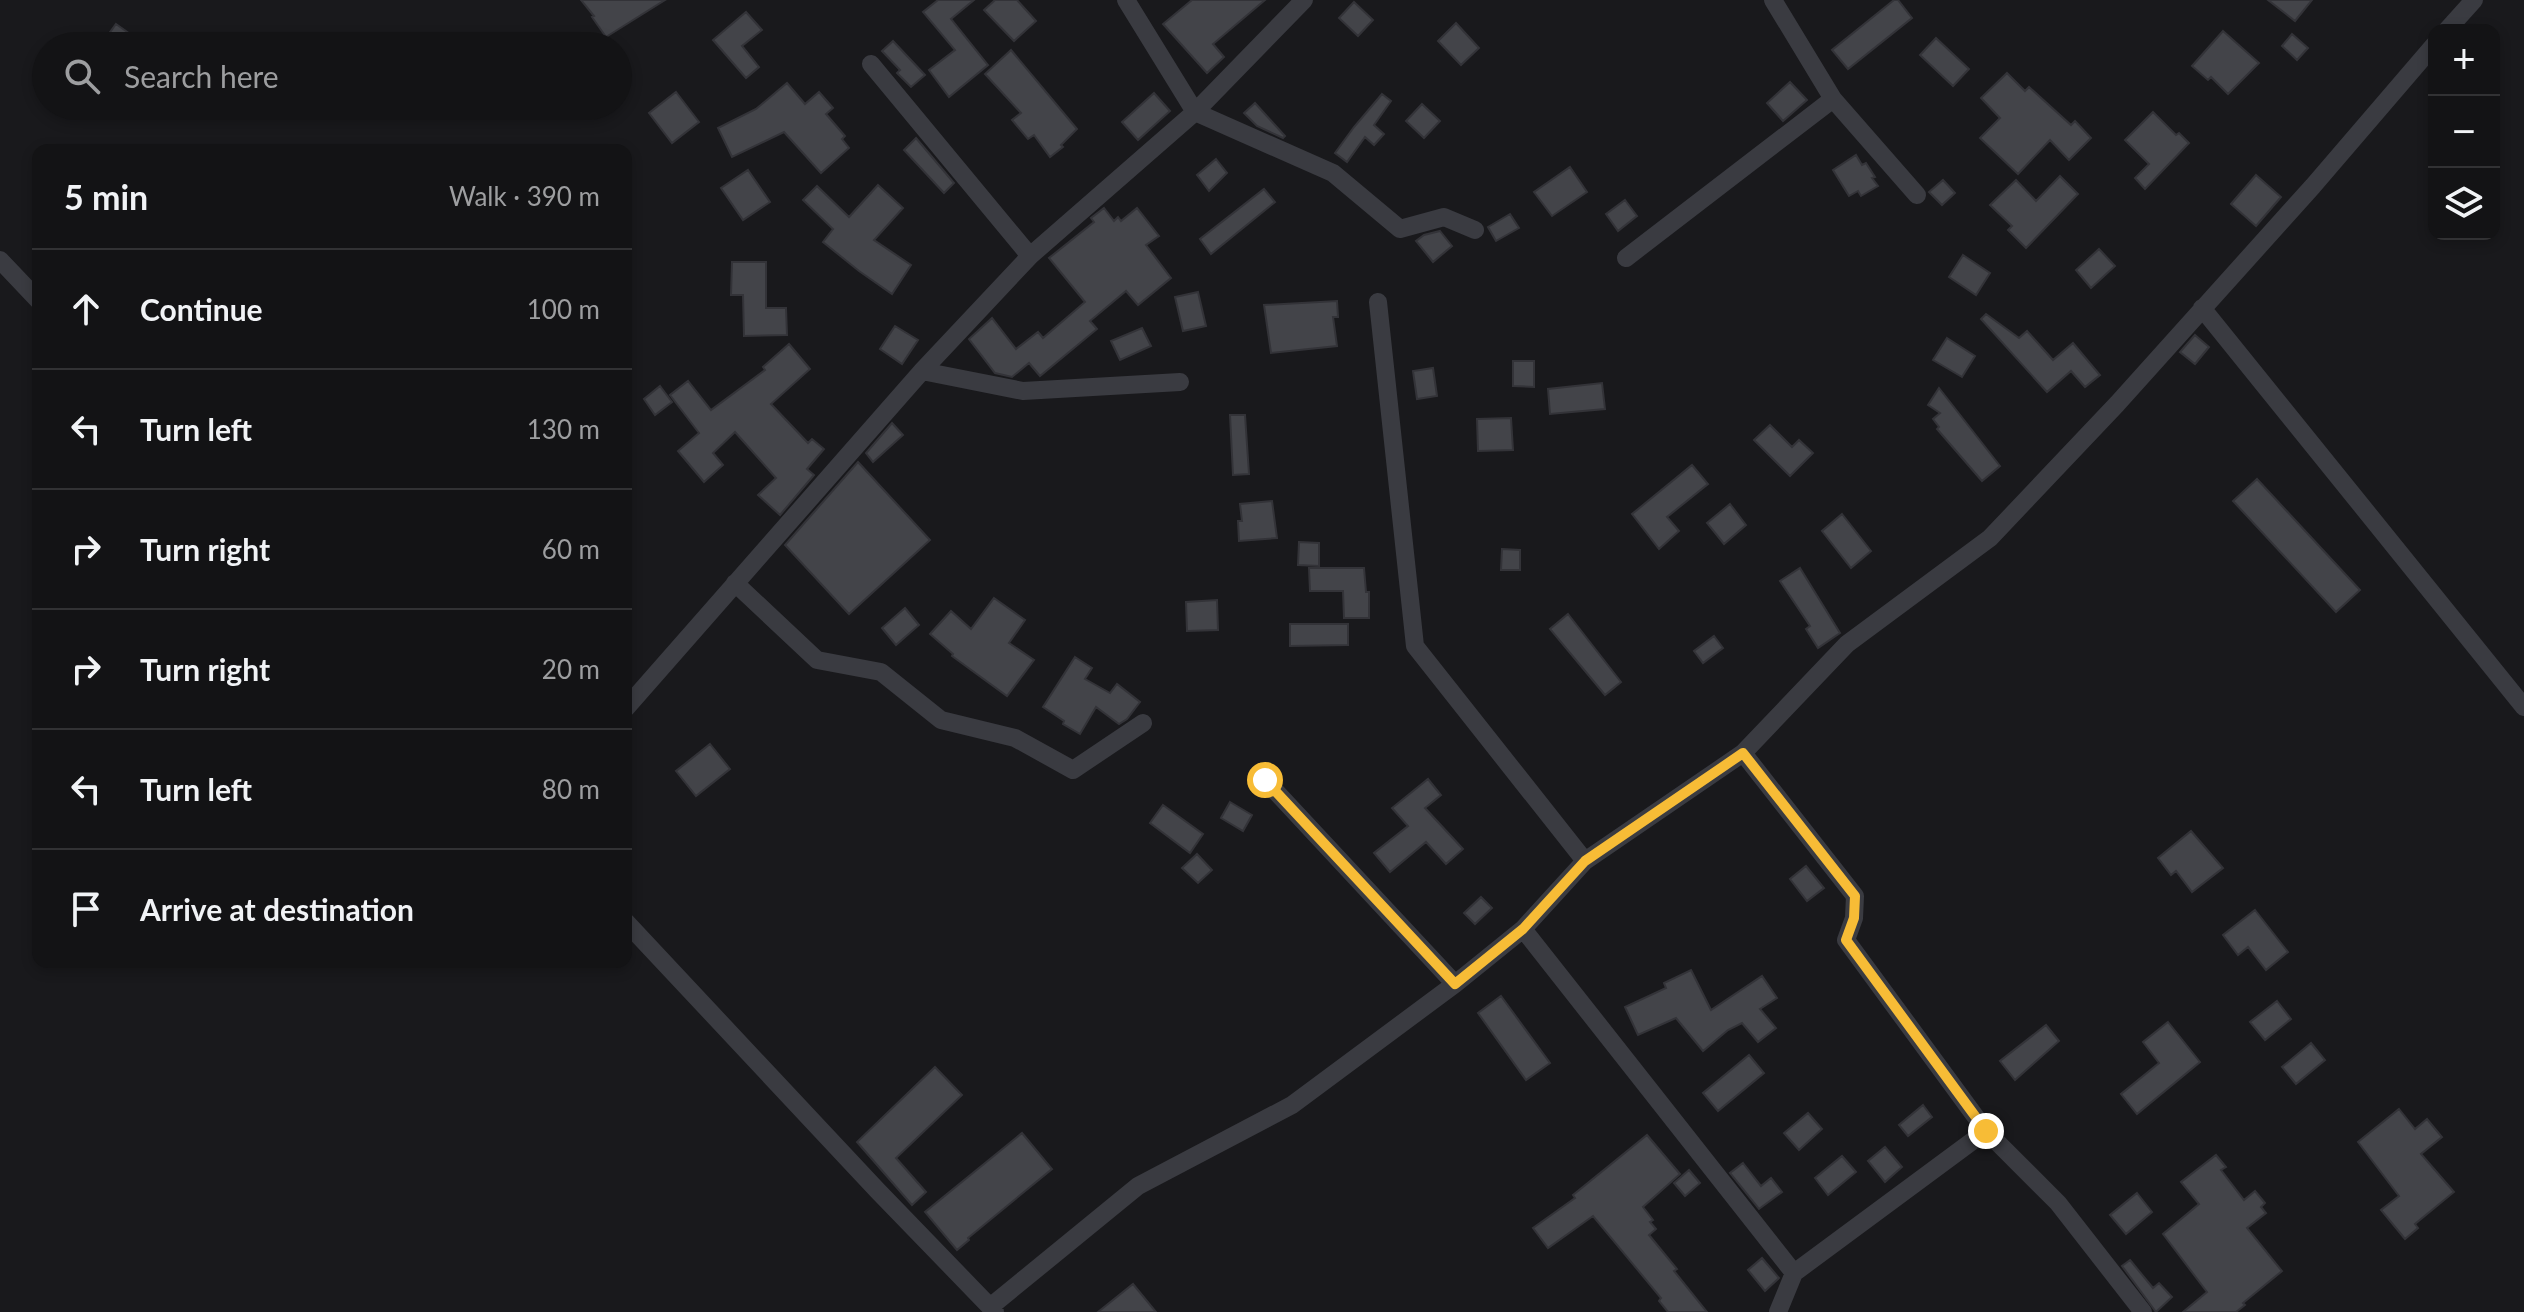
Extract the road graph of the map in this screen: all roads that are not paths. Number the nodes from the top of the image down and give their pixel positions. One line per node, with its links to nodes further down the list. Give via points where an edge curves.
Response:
1 (1126, 0): 9 (street)
2 (1304, 0): 9 (street)
3 (1773, 0): 8 (street)
4 (2462, 4): 5 (street)
5 (2450, 24)
6 (2428, 52): 17 (street)
7 (871, 64): 12 (street)
8 (1833, 99): 10 (street); 13 (street)
9 (1195, 112): 11 (street, via 1333,173 1400,229 1444,217); 12 (street)
10 (1917, 195)
11 (1475, 230)
12 (1030, 256): 18 (street)
13 (1626, 258)
14 (0, 260): 15 (street)
15 (32, 294)
16 (1378, 302): 26 (street, via 1415,646)
17 (2202, 308): 22 (street); 24 (street, via 1990,538 1847,644)
18 (922, 371): 19 (street, via 1023,391); 20 (street)
19 (1180, 382)
20 (735, 583): 21 (street); 23 (street, via 817,660 881,672 941,720 1015,738 1073,770)
21 (632, 701)
22 (2524, 707)
23 (1143, 723)
24 (1743, 753): 26 (street); 30 (street, via 1855,896 1846,940)
25 (1265, 780): 29 (street)
26 (1585, 861): 28 (street)
27 (632, 928): 32 (street)
28 (1523, 929): 29 (street); 31 (street)
29 (1455, 984): 32 (street, via 1292,1105 1138,1186)
30 (1986, 1131): 31 (street); 34 (street, via 2058,1203)
31 (1794, 1273): 33 (street)
32 (992, 1309)
33 (1778, 1312)
34 (2143, 1312)

